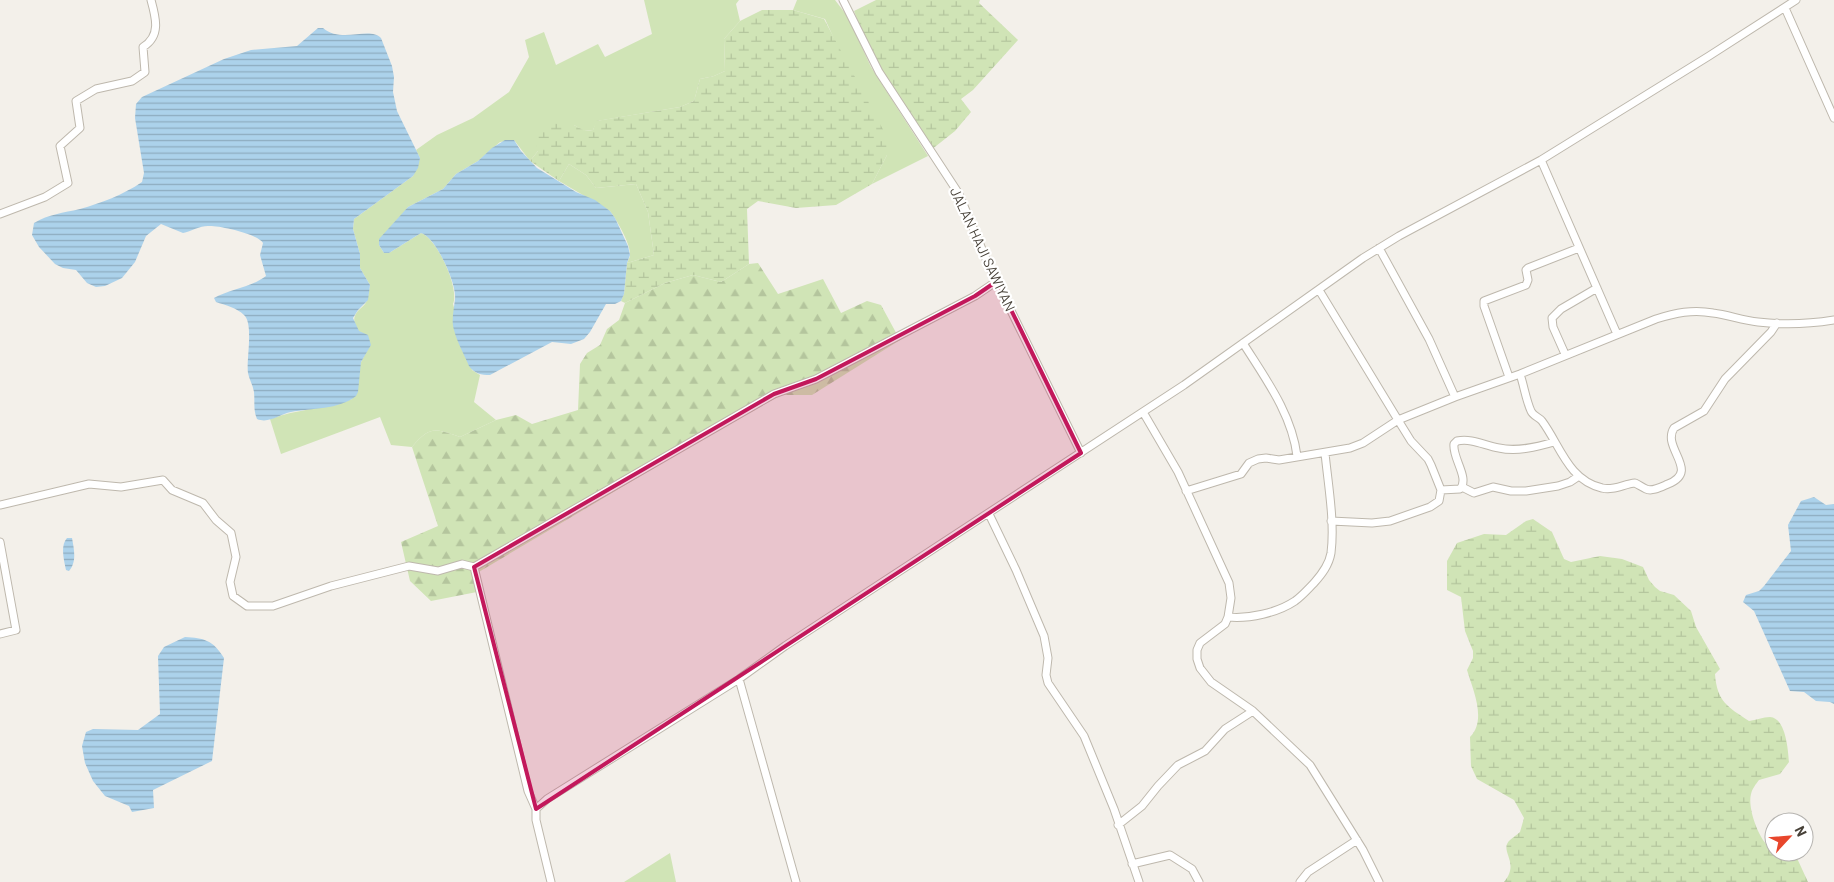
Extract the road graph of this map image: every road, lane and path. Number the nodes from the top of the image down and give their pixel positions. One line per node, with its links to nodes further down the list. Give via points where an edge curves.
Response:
1 (151, 0): 7 (street, via 156,19 150,43 143,48 145,72 132,81 96,89 76,101 80,128 60,146 68,183 45,197)
2 (843, 0): 10 (street, JALAN HAJI SAWIYAN, via 879,72 959,194)
3 (1795, 0): 4 (street)
4 (1785, 8): 5 (street); 6 (street)
5 (1834, 118)
6 (1541, 160): 8 (street); 9 (street)
7 (0, 214)
8 (1379, 248): 12 (street); 20 (street, via 1429,339)
9 (1579, 248): 11 (street); 19 (street, via 1528,268 1526,285 1484,301)
10 (997, 281): 24 (street, JALAN HAJI SAWIYAN); 35 (street, via 975,296 816,378 774,394)
11 (1597, 288): 15 (street); 17 (street, via 1552,318)
12 (1319, 290): 16 (street); 22 (street)
13 (1834, 320): 14 (street)
14 (1777, 323): 15 (street, via 1686,312); 27 (street, via 1726,379 1704,411 1674,428 1672,442 1682,471 1678,479 1649,490 1635,483 1603,488)
15 (1617, 334): 17 (street)
16 (1243, 343): 21 (street); 26 (street, via 1287,418 1294,434)
17 (1565, 354): 18 (street)
18 (1520, 374): 19 (street); 23 (street, via 1532,413 1541,420)
19 (1509, 378): 20 (street)
20 (1455, 397): 22 (street)
21 (1143, 412): 24 (street); 30 (street)
22 (1398, 420): 25 (street, via 1358,445); 29 (street, via 1411,442 1428,459)
23 (1554, 442): 27 (street); 28 (street, via 1506,449 1476,441 1457,441 1453,448 1463,479)
24 (1081, 453): 32 (street)
25 (1325, 453): 26 (street); 33 (street)
26 (1297, 456): 30 (street, via 1258,459 1239,474)
27 (1579, 476): 28 (street, via 1563,485 1531,490 1511,491 1494,487 1477,493)
28 (1462, 487): 29 (street, via 1459,490)
29 (1442, 490): 33 (street, via 1439,501 1430,507 1390,521)
30 (1186, 491): 36 (street, via 1229,583)
31 (0, 504): 35 (street, via 89,484 121,487 163,480 172,490 203,503 231,533 236,557 230,582 233,596 248,606 273,606 331,586 409,566 438,571 462,564)
32 (989, 514): 38 (street); 41 (street, via 1044,636 1048,683 1084,736)
33 (1330, 521): 36 (street, via 1331,553 1327,567 1301,596 1290,604 1256,616)
34 (0, 542): 37 (street, via 16,630)
35 (474, 567): 40 (street, via 528,791)
36 (1228, 617): 39 (street, via 1225,624 1200,643 1197,659 1211,682)
37 (0, 634)
38 (738, 679): 40 (street); 45 (street)
39 (1253, 711): 41 (street, via 1225,729 1204,751 1175,768 1147,802); 42 (street, via 1316,772)
40 (536, 809): 44 (street)
41 (1118, 825): 43 (street)
42 (1357, 840): 48 (street, via 1308,872); 49 (street)
43 (1132, 864): 46 (street); 47 (street, via 1170,855 1192,869)
44 (552, 882)
45 (796, 882)
46 (1139, 882)
47 (1199, 882)
48 (1300, 882)
49 (1379, 882)

